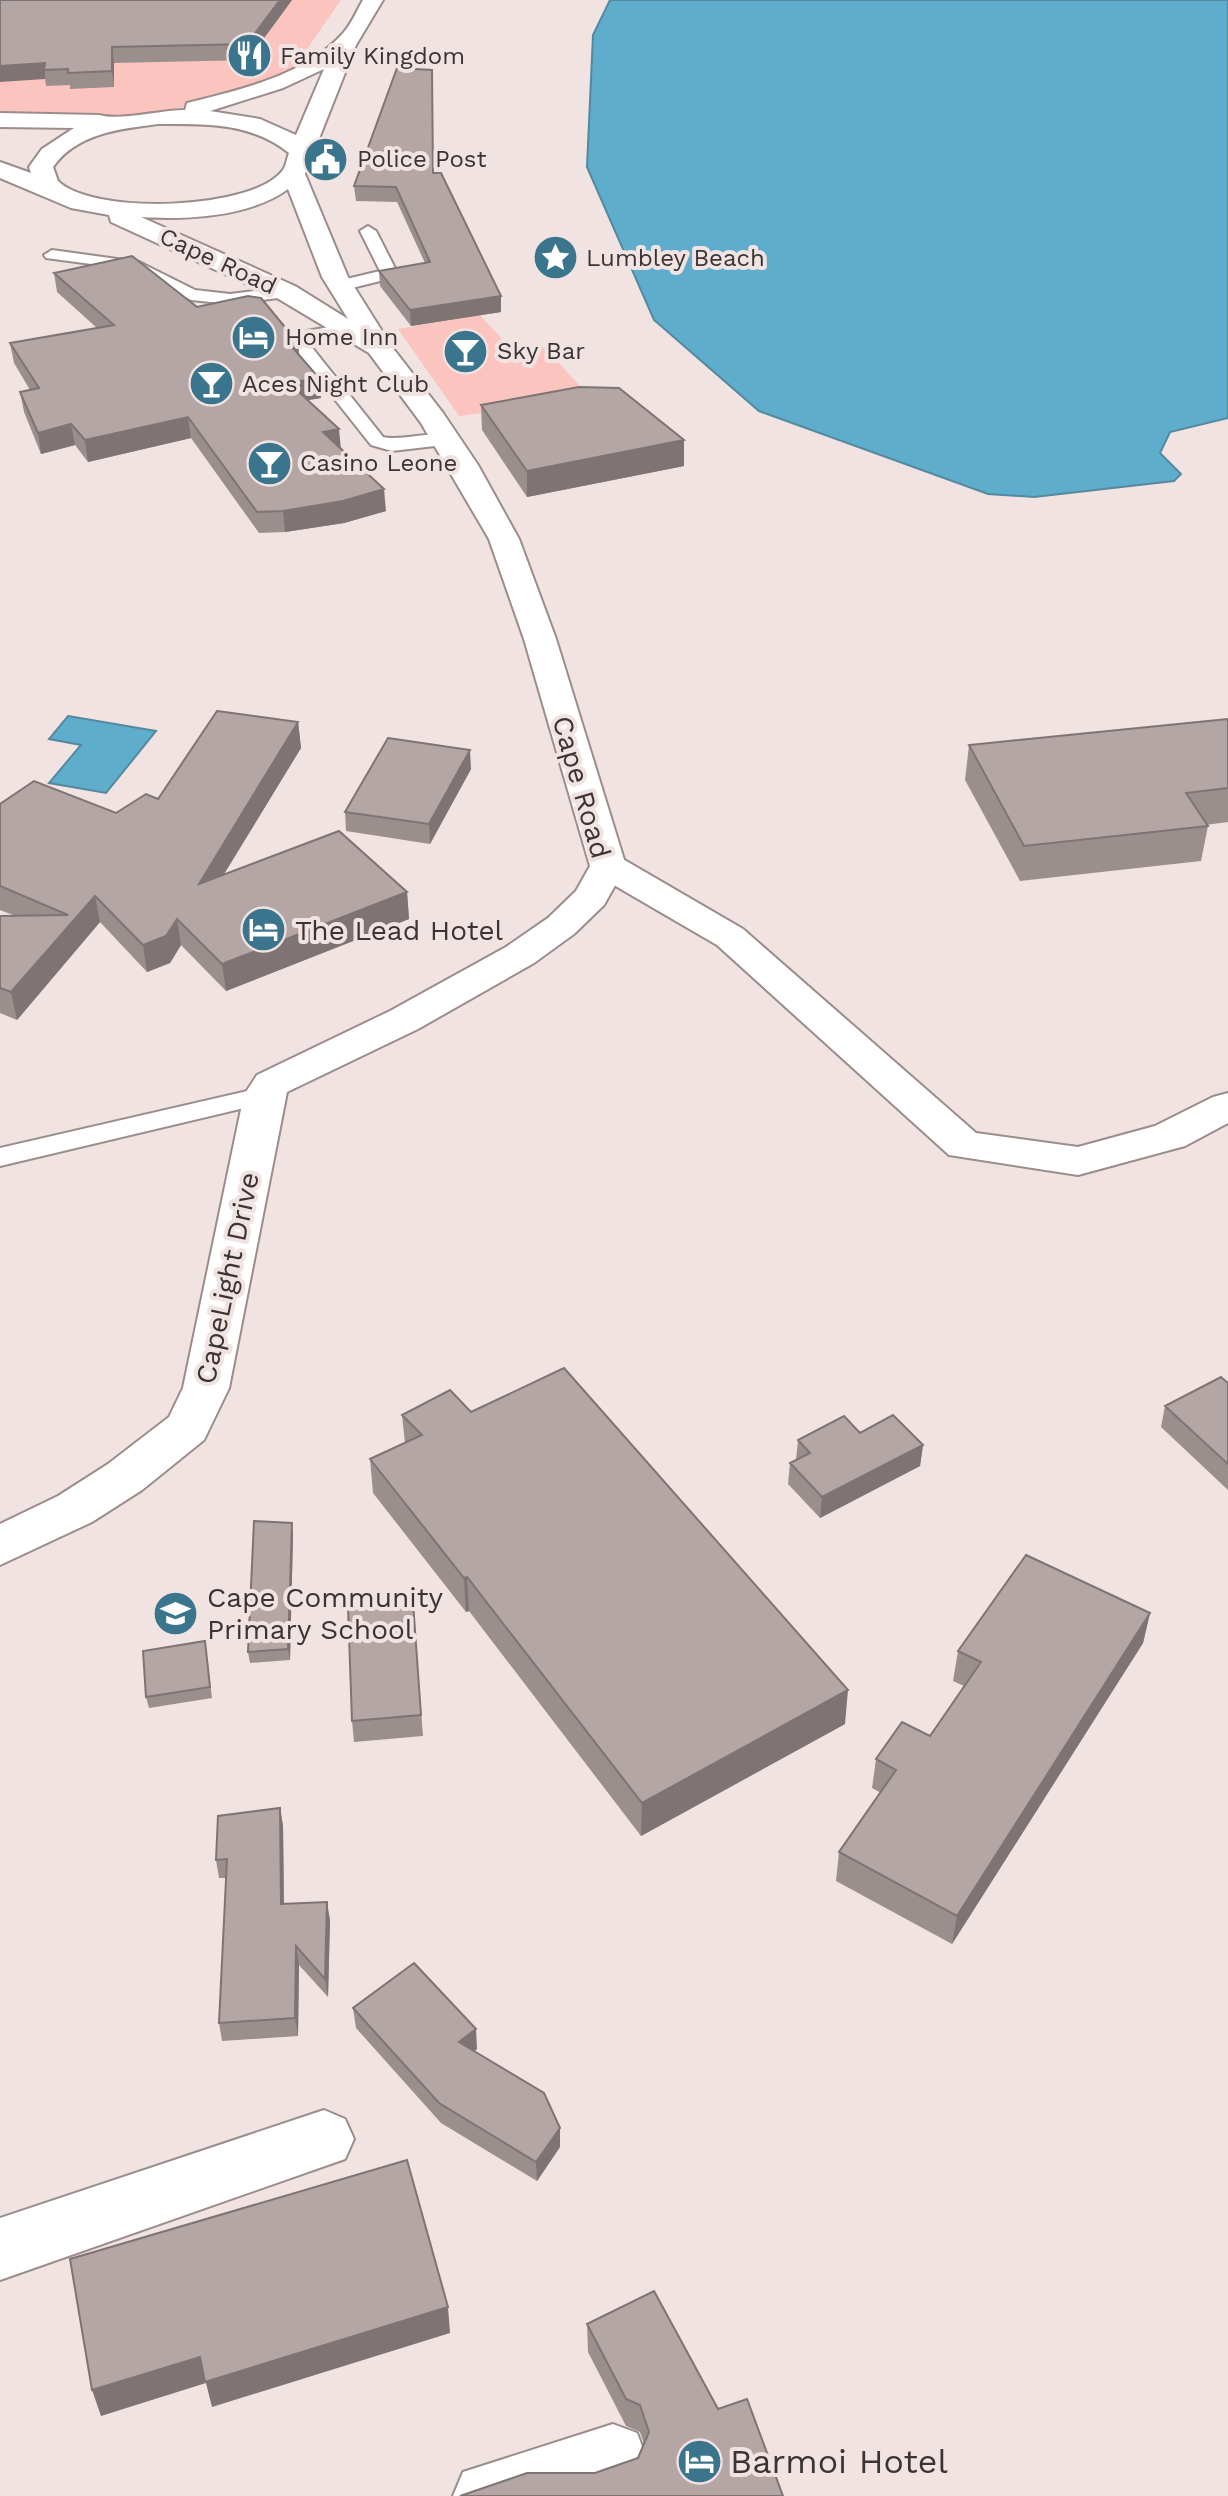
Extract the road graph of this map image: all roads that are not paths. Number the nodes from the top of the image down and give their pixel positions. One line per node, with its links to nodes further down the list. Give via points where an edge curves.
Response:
1 (373, 0): 2 (street)
2 (347, 41): 3 (street, via 264,88); 6 (street)
3 (158, 117): 5 (street); 6 (street, via 252,123 284,135)
4 (0, 120): 5 (street)
5 (121, 123): 8 (street, via 66,141 49,154 41,167)
6 (297, 163): 9 (street, via 269,191 244,199 184,210); 12 (street, Cape Road)
7 (0, 169): 8 (street)
8 (58, 193): 9 (street)
9 (93, 205): 13 (street, Cape Road)
10 (368, 231): 12 (lane, via 390,274)
11 (52, 255): 13 (lane, via 133,265 191,295 230,299)
12 (338, 282): 13 (street); 15 (street, Cape Road)
13 (286, 292): 14 (street, Cape Road)
14 (345, 329): 15 (street, Cape Road); 16 (lane, via 313,335 300,344 377,441 392,445)
15 (380, 350): 16 (street, Cape Road)
16 (446, 440): 17 (street, Cape Road, via 493,517 525,592)
17 (608, 866): 18 (street, Cape Road, via 591,897 520,955 404,1020 277,1081); 19 (street, via 730,937 964,1145 1078,1161 1170,1136)
18 (265, 1095): 20 (lane, Cape Road); 21 (street, CapeLight Drive, via 206,1388 187,1428 75,1509)
19 (1228, 1106)
20 (0, 1157)
21 (0, 1546)
22 (324, 2139): 23 (street)
23 (0, 2249)
24 (613, 2457): 25 (street)
25 (487, 2496)

